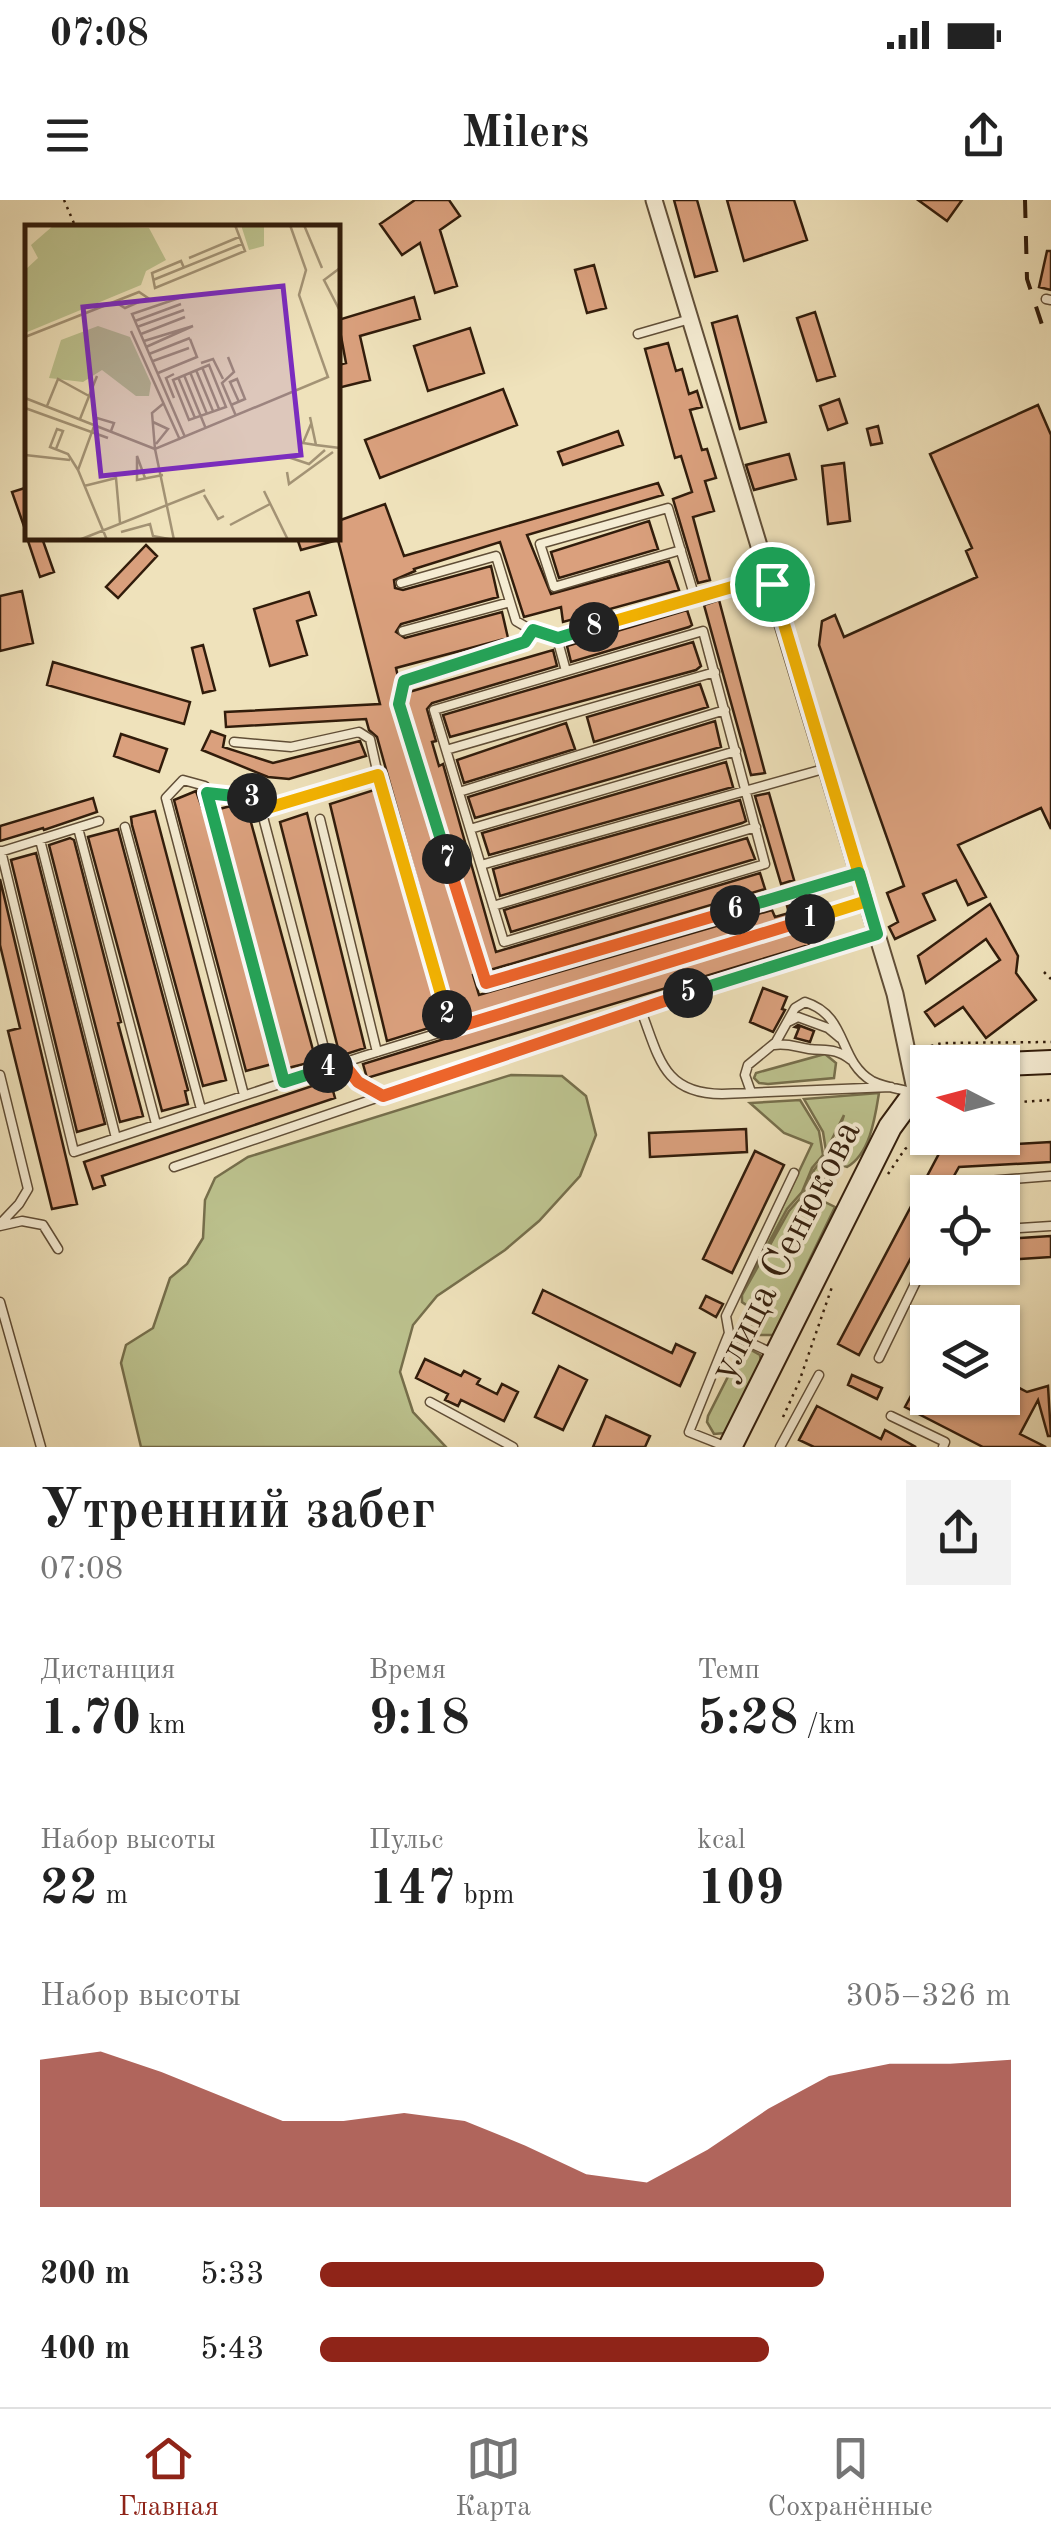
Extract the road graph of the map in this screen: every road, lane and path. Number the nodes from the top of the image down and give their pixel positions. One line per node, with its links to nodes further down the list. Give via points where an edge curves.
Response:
1 (64, 200): 3 (path)
2 (654, 200): 4 (street)
3 (75, 225)
4 (690, 318): 5 (lane); 7 (street)
5 (638, 334)
6 (681, 550): 6 (lane, via 668,508 540,544 554,588); 9 (lane)
7 (770, 576): 9 (lane); 20 (street)
8 (401, 583): 10 (lane, via 496,556)
9 (696, 598): 13 (lane)
10 (510, 602): 11 (lane, via 516,620); 12 (lane)
11 (533, 630): 13 (lane); 35 (lane, via 525,642 404,681 399,704 486,983)
12 (403, 631)
13 (558, 638): 14 (lane)
14 (566, 671): 15 (lane, via 704,631); 18 (lane, via 434,710)
15 (714, 672): 16 (lane); 18 (lane)
16 (724, 710): 19 (lane); 23 (lane)
17 (234, 742): 21 (lane, via 290,747 359,732 370,739)
18 (446, 750): 23 (lane)
19 (736, 750): 22 (lane); 30 (lane)
20 (827, 768): 22 (lane); 35 (street)
21 (378, 775): 25 (lane); 42 (lane)
22 (746, 788): 31 (lane); 34 (lane)
23 (459, 792): 30 (lane)
24 (207, 793): 25 (lane, via 258,798); 56 (lane); 60 (lane, via 205,786 182,780 166,798)
25 (261, 810): 54 (lane)
26 (320, 819): 49 (lane)
27 (98, 821): 29 (lane)
28 (125, 827): 65 (lane)
29 (78, 828): 32 (lane); 66 (lane)
30 (470, 828): 34 (lane)
31 (756, 828): 37 (lane); 37 (lane, via 765,864 504,942)
32 (40, 840): 33 (lane); 67 (lane)
33 (0, 852): 67 (lane, via 74,1152)
34 (481, 865): 37 (lane)
35 (859, 873): 36 (street)
36 (867, 901): 38 (street); 42 (lane)
37 (493, 906)
38 (877, 934): 41 (lane); 48 (street)
39 (1044, 972): 40 (path)
40 (1051, 980)
41 (640, 1008): 59 (lane, via 675,1082 694,1092); 61 (lane)
42 (451, 1029): 49 (lane)
43 (784, 1029): 44 (lane, via 801,1018); 44 (lane, via 805,1002 826,1011); 47 (lane)
44 (844, 1041): 52 (lane)
45 (1051, 1042): 46 (path)
46 (935, 1045)
47 (771, 1046): 52 (lane, via 834,1050); 59 (lane, via 748,1065)
48 (910, 1047)
49 (377, 1052): 51 (lane)
50 (1051, 1062): 53 (main road)
51 (343, 1063): 54 (lane); 61 (lane, via 358,1082)
52 (854, 1063): 57 (lane)
53 (1020, 1063)
54 (330, 1067): 56 (lane)
55 (0, 1075): 74 (lane, via 28,1189)
56 (284, 1082): 60 (lane)
57 (891, 1087): 58 (lane); 59 (lane)
58 (910, 1088)
59 (751, 1092)
60 (244, 1095): 65 (lane)
61 (383, 1096): 69 (lane)
62 (1051, 1100): 64 (path)
63 (910, 1103): 82 (main road, улица Сенюкова, via 890,1127)
64 (1020, 1103)
65 (202, 1110): 66 (lane)
66 (156, 1124): 67 (lane)
67 (116, 1138)
68 (910, 1145): 71 (path)
69 (174, 1167)
70 (794, 1174): 81 (lane, via 726,1316)
71 (886, 1176)
72 (1051, 1176): 73 (lane)
73 (1020, 1178)
74 (0, 1225): 77 (lane, via 43,1225)
75 (1051, 1226): 76 (lane)
76 (1020, 1228)
77 (58, 1249)
78 (832, 1284): 87 (path)
79 (914, 1285): 83 (lane)
80 (0, 1302): 88 (lane)
81 (729, 1333): 82 (lane); 90 (lane, via 689,1432)
82 (776, 1355): 90 (main road, улица Сенюкова)
83 (879, 1358)
84 (818, 1375): 91 (lane)
85 (430, 1402): 89 (lane)
86 (891, 1416): 92 (lane, via 945,1442)
87 (777, 1431)
88 (41, 1447)
89 (514, 1447)
90 (729, 1447)
91 (780, 1447)
92 (943, 1447)

